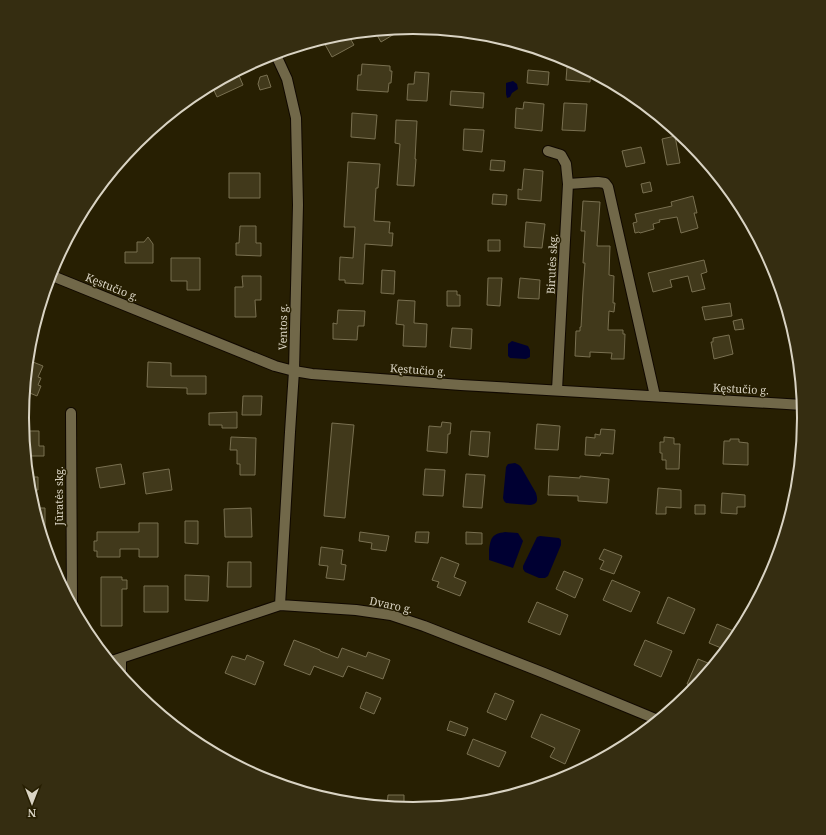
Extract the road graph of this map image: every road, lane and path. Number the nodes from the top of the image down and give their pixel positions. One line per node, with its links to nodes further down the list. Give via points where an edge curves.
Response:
1 (278, 59): 5 (street, Ventos g., via 287,79 296,118 298,205)
2 (548, 151): 3 (street, Birutės skg., via 561,155 566,164)
3 (568, 184): 6 (street, Birutės skg.); 7 (street, via 598,182 605,183 608,188)
4 (56, 277): 5 (street, Kęstučio g., via 275,366)
5 (294, 371): 6 (street, Kęstučio g.); 11 (street, Ventos g.)
6 (557, 390): 7 (street, Kęstučio g.)
7 (655, 396): 8 (street, Kęstučio g.)
8 (796, 405)
9 (71, 413): 10 (street, Jūratės skg.)
10 (72, 593)
11 (280, 605): 12 (street, Dvaro g.); 15 (street, Dvaro g., via 356,610 398,617)
12 (121, 658): 13 (street, Dvaro g.); 14 (street)
13 (115, 660)
14 (121, 667)
15 (652, 718)

